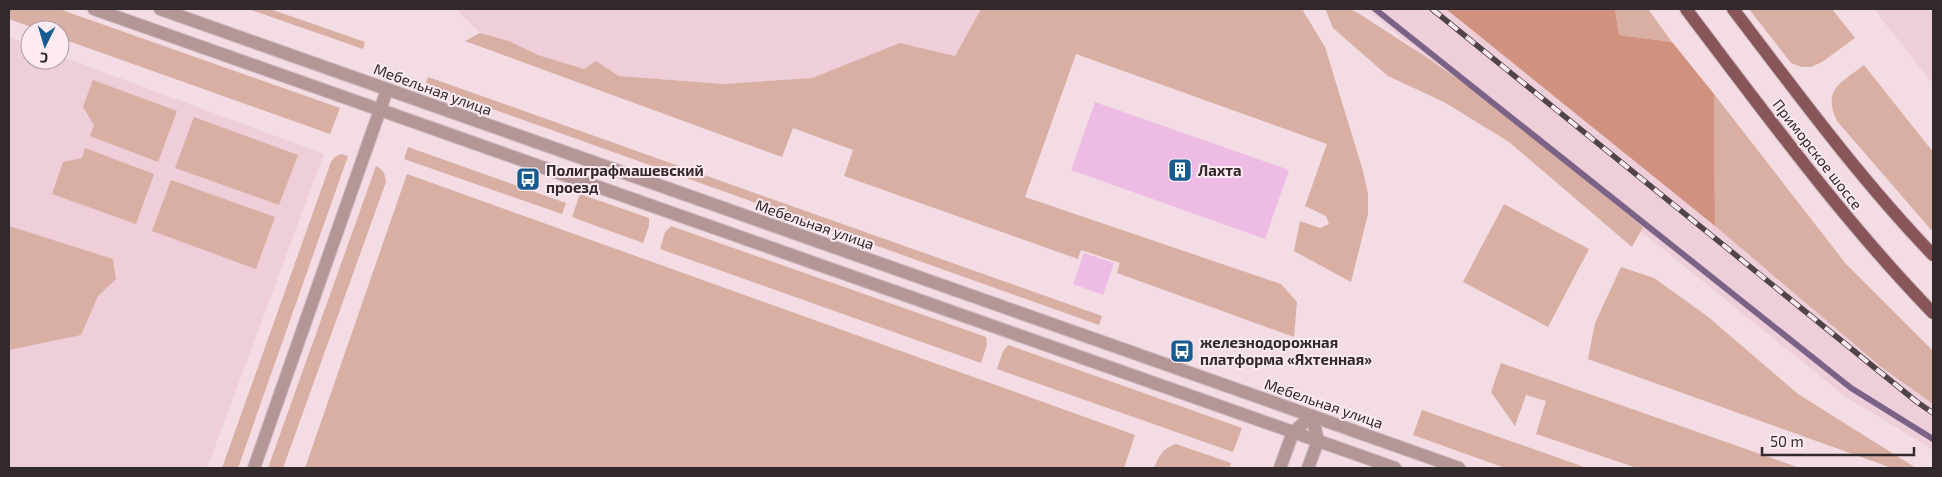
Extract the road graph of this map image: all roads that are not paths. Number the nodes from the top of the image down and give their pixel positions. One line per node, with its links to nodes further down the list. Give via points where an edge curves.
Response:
1 (94, 9): 6 (street)
2 (160, 9): 5 (street, Мебельная улица)
3 (1686, 9): 8 (main road, Приморское шоссе, via 1853,226)
4 (1733, 9): 7 (main road, Приморское шоссе, via 1883,200)
5 (387, 90): 6 (street); 9 (street, Мебельная улица)
6 (380, 110): 10 (street); 12 (street)
7 (1933, 255)
8 (1933, 313)
9 (1312, 416): 10 (street); 11 (street); 16 (street, Мебельная улица)
10 (1293, 432): 11 (street); 13 (street)
11 (1318, 441): 14 (street); 15 (street)
12 (254, 468)
13 (1280, 468)
14 (1308, 468)
15 (1395, 468)
16 (1459, 468)

